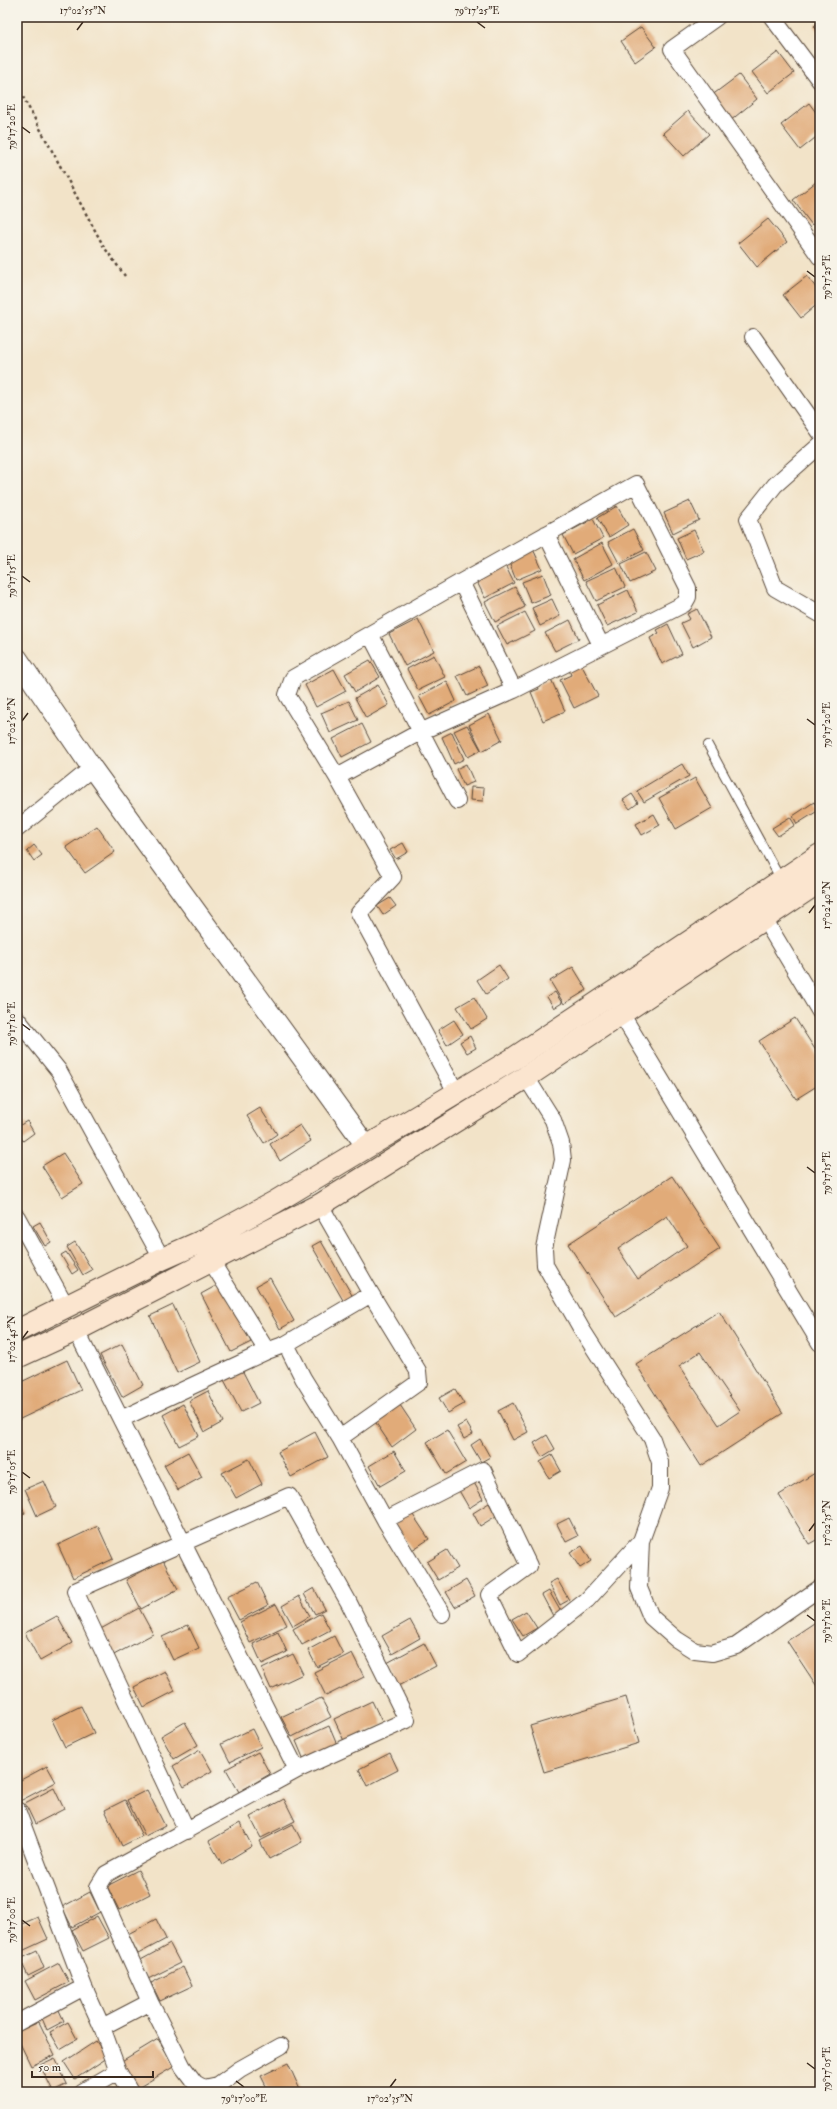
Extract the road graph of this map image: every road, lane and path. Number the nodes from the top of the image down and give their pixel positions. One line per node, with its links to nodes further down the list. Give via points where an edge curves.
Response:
1 (717, 17): 5 (street, via 672,49)
2 (772, 17): 3 (street)
3 (820, 80)
4 (17, 86): 6 (path, via 104,247)
5 (820, 257)
6 (125, 276)
7 (753, 337): 8 (street)
8 (820, 432)
9 (820, 445): 12 (street, via 775,485 748,519 775,588)
10 (546, 534): 11 (street); 14 (street); 14 (street, via 636,484 688,588 688,597 684,604)
11 (461, 582): 13 (street); 16 (street)
12 (820, 614)
13 (370, 634): 17 (street); 20 (street, via 293,678 287,695)
14 (601, 645): 16 (street)
15 (17, 658): 19 (street)
16 (514, 690): 17 (street)
17 (420, 732): 20 (street); 21 (street)
18 (708, 745): 24 (lane)
19 (92, 768): 22 (street); 32 (street)
20 (337, 777): 31 (street, via 393,877 359,913)
21 (458, 801)
22 (17, 829)
23 (820, 855): 24 (main road)
24 (782, 880): 31 (main road)
25 (820, 881): 26 (main road)
26 (765, 920): 27 (street); 28 (main road)
27 (820, 1012)
28 (622, 1014): 30 (main road); 41 (street)
29 (17, 1019): 35 (street, via 59,1071)
30 (526, 1078): 33 (main road); 48 (street, via 553,1120 561,1142 563,1160 544,1248 545,1265 580,1328 652,1439 660,1462 660,1488)
31 (457, 1094): 32 (main road)
32 (367, 1147): 35 (main road, via 219,1233)
33 (320, 1205): 36 (main road); 37 (street)
34 (17, 1217): 38 (street)
35 (162, 1259): 38 (main road)
36 (211, 1261): 39 (main road); 43 (street)
37 (371, 1294): 42 (street); 46 (street, via 418,1372 418,1382)
38 (66, 1306): 40 (main road)
39 (76, 1330): 44 (main road); 45 (street)
40 (17, 1331)
41 (820, 1342)
42 (286, 1344): 43 (street); 46 (street, via 303,1378)
43 (267, 1351): 45 (street)
44 (17, 1357)
45 (121, 1419): 49 (street)
46 (340, 1438): 47 (street)
47 (385, 1520): 48 (street, via 483,1470 529,1566 488,1595 518,1654 587,1600); 51 (street)
48 (641, 1541): 50 (street, via 639,1588 652,1617 676,1640 694,1651 712,1653 736,1646)
49 (183, 1543): 52 (street); 52 (street, via 290,1496 348,1601 407,1720); 54 (street, via 75,1591)
50 (820, 1588)
51 (442, 1614)
52 (297, 1770): 54 (street)
53 (17, 1810): 55 (street)
54 (187, 1831): 56 (street, via 106,1874 98,1887)
55 (84, 1988): 57 (street); 58 (street)
56 (150, 2002): 58 (street); 59 (street, via 183,2067 195,2083 204,2088 218,2085 240,2069)
57 (17, 2023)
58 (102, 2027): 60 (street)
59 (281, 2046)
60 (118, 2071): 61 (street); 62 (street)
61 (82, 2092)
62 (130, 2092)

